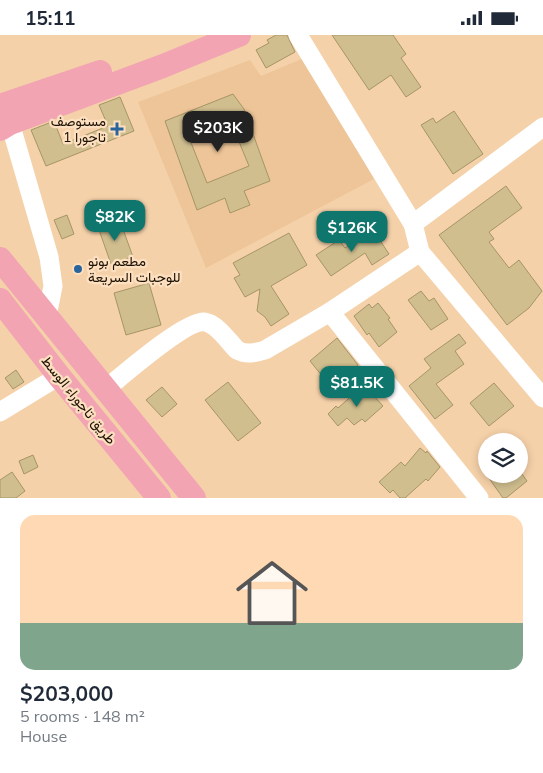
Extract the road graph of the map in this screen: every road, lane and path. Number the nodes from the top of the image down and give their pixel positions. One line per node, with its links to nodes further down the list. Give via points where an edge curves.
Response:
1 (200, 35): 4 (main road)
2 (239, 35): 4 (main road, via 163,66)
3 (298, 35): 7 (street)
4 (86, 85): 5 (main road)
5 (4, 119): 12 (street, via 49,257 53,286)
6 (543, 127): 7 (street)
7 (413, 224): 8 (street)
8 (420, 252): 11 (street); 15 (street)
9 (0, 259): 12 (main road)
10 (0, 301): 13 (main road, طريق تاجوراء الوسط)
11 (330, 312): 14 (street, via 256,353 242,353 214,326 196,323 178,333); 19 (street)
12 (47, 317): 14 (main road)
13 (59, 376): 16 (street); 17 (main road, طريق تاجوراء الوسط)
14 (107, 388): 18 (main road)
15 (543, 398)
16 (0, 412)
17 (159, 498)
18 (194, 498)
19 (479, 498)

